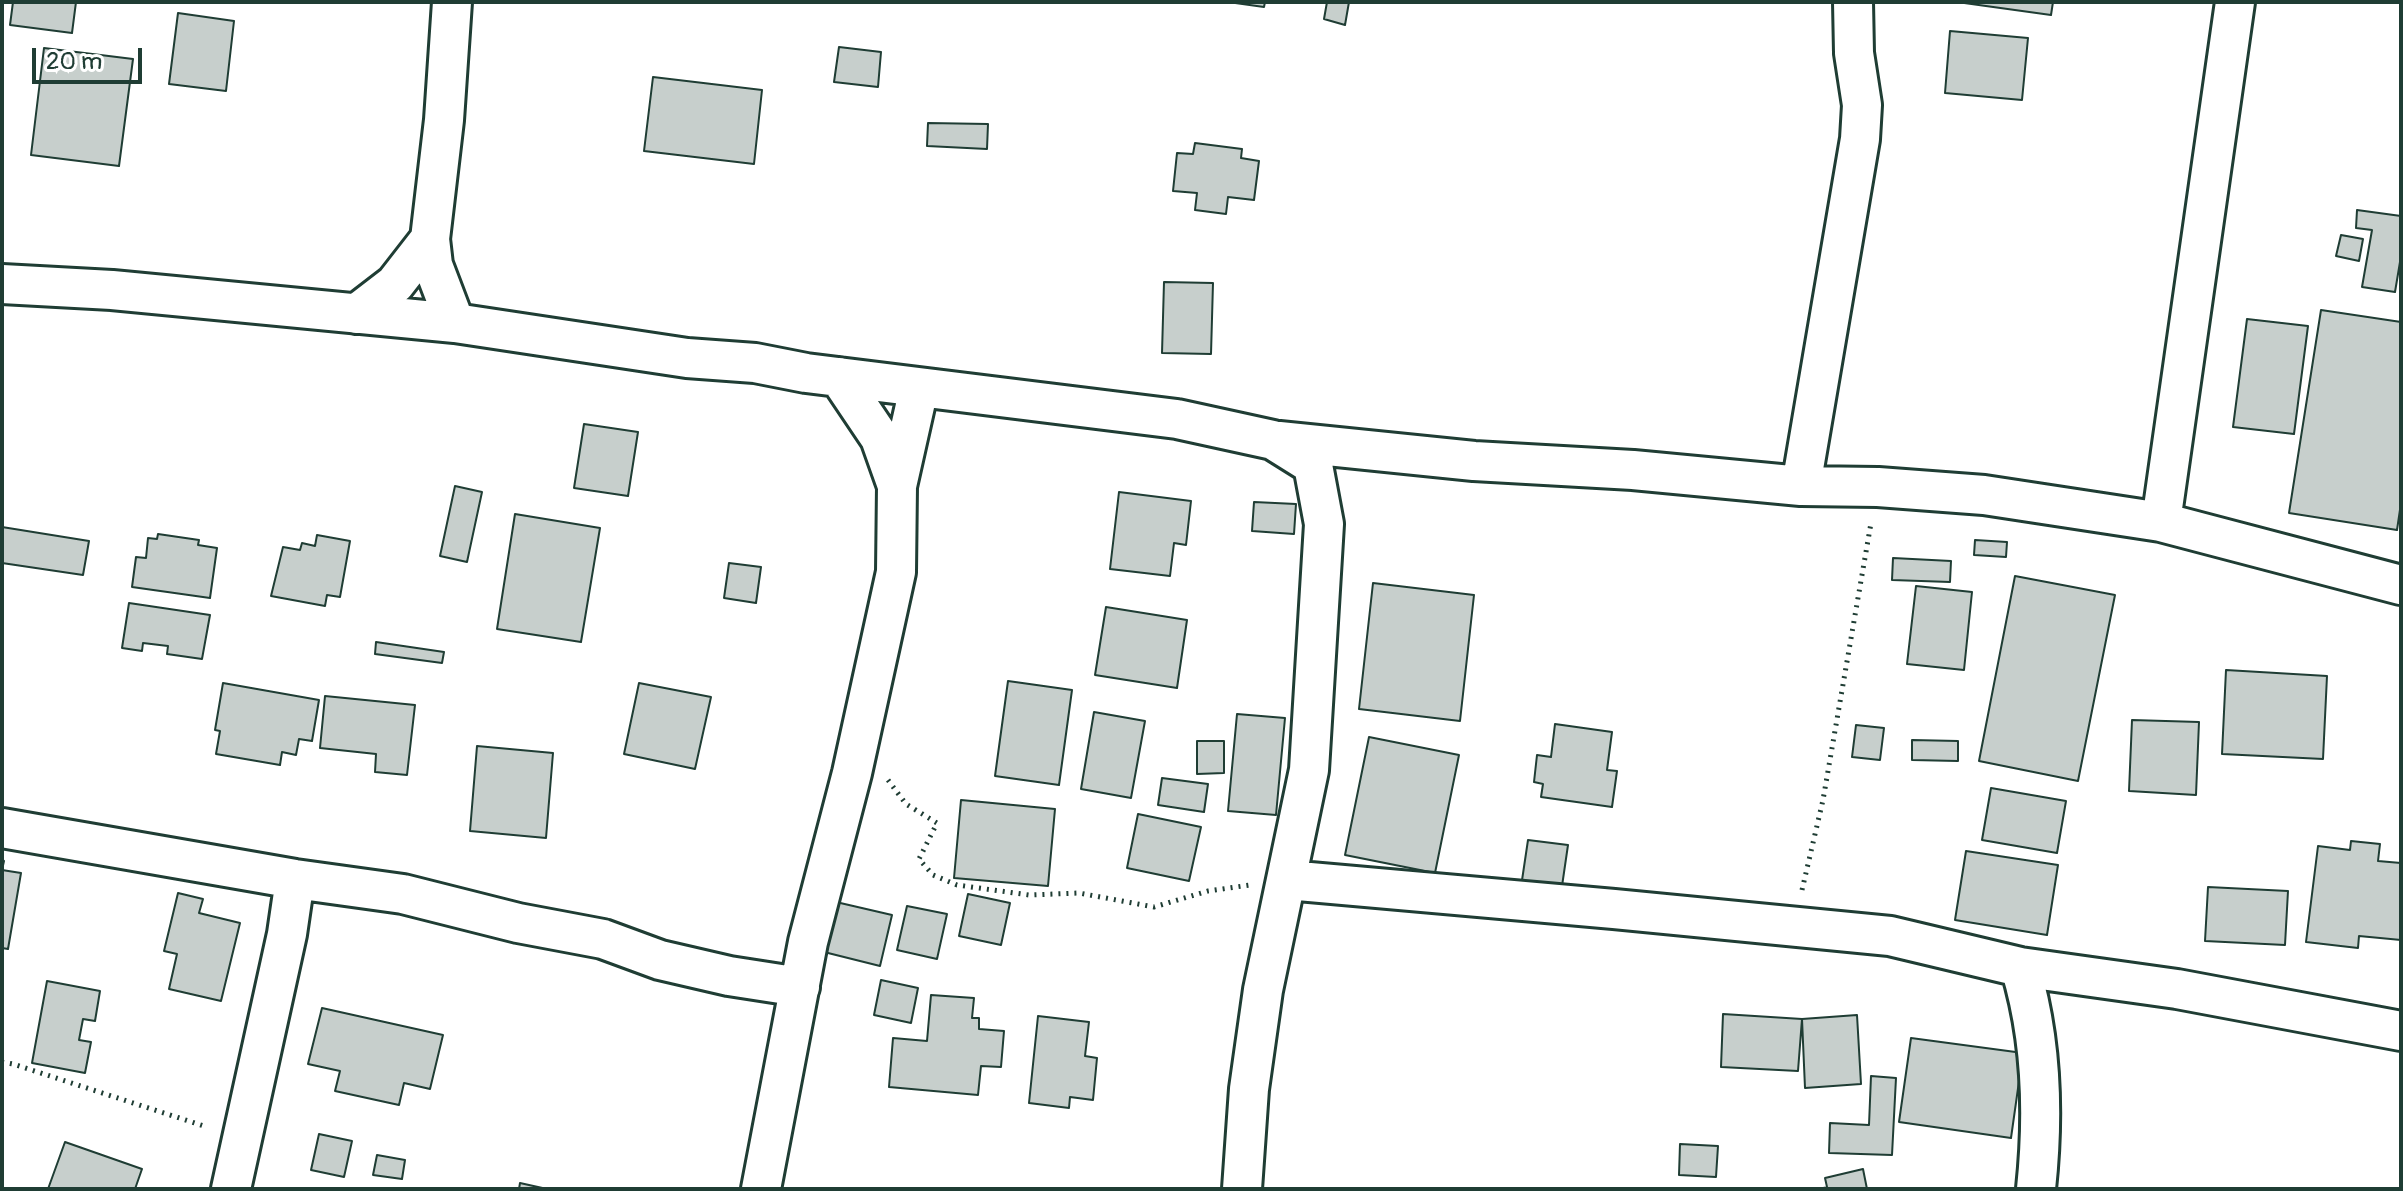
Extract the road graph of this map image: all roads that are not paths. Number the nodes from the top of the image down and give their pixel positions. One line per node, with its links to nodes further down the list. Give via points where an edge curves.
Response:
1 (452, 2): 4 (street)
2 (1853, 2): 12 (street, via 1860,139)
3 (2235, 2): 13 (street)
4 (430, 239): 6 (street, via 395,284); 7 (street, via 433,265)
5 (5, 289): 6 (street, via 112,290)
6 (356, 314): 7 (street)
7 (455, 323): 8 (street)
8 (839, 377): 9 (street); 11 (street, via 880,438)
9 (919, 388): 10 (street, via 1177,419); 11 (street)
10 (1273, 440): 12 (street); 17 (street, via 1313,465 1324,524 1309,770)
11 (897, 486): 19 (street, via 896,572)
12 (1801, 486): 13 (street, via 1984,495)
13 (2161, 522): 14 (street)
14 (2401, 585)
15 (2, 828): 16 (street)
16 (295, 879): 19 (street, via 403,894 603,939 660,960); 21 (street)
17 (1287, 880): 18 (street, via 1890,936); 23 (street, via 1263,990)
18 (2020, 967): 20 (street, via 2177,989); 24 (street, via 2041,1077)
19 (800, 987): 22 (street)
20 (2401, 1031)
21 (231, 1189)
22 (761, 1189)
23 (1242, 1189)
24 (2036, 1189)

